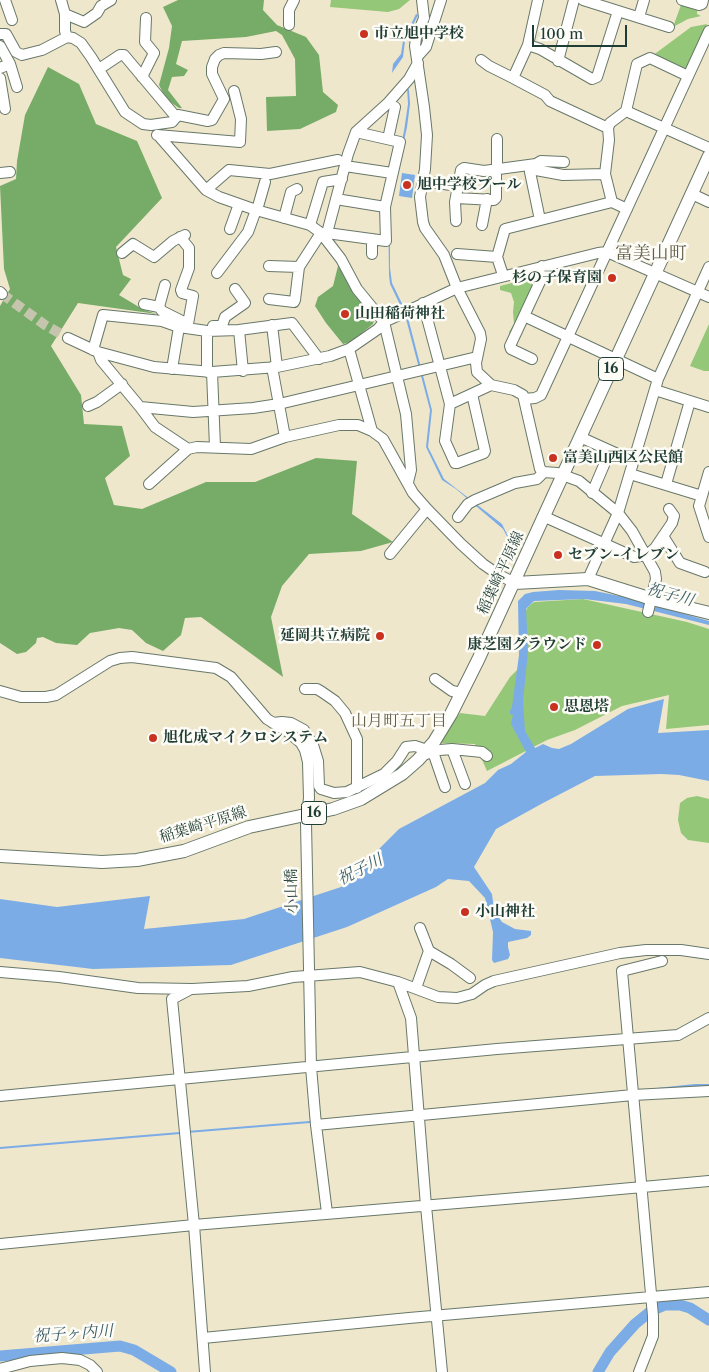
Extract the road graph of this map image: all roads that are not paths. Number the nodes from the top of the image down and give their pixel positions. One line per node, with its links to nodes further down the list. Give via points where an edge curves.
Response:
1 (5, 0): 2 (street); 19 (street)
2 (14, 0)
3 (61, 0): 16 (street)
4 (111, 0): 16 (street, via 84,22)
5 (294, 0): 20 (street, via 288,10)
6 (422, 0): 28 (street, via 424,18 416,38)
7 (441, 0): 28 (street, via 426,47)
8 (538, 0): 25 (street)
9 (574, 0): 30 (street)
10 (583, 0): 14 (street)
11 (644, 0): 17 (street)
12 (682, 0): 13 (street, via 699,5)
13 (703, 0)
14 (608, 4): 15 (street)
15 (618, 11): 17 (street); 30 (street, via 597,78 592,79)
16 (65, 14): 24 (street)
17 (639, 17): 21 (street)
18 (146, 18): 35 (street, via 145,42 154,53)
19 (12, 20)
20 (289, 25)
21 (668, 27)
22 (709, 31): 34 (street)
23 (0, 34): 24 (street, via 6,34 16,52 22,55 54,46)
24 (67, 37): 33 (street, via 81,43)
25 (528, 45): 30 (street); 37 (street)
26 (0, 46): 31 (street)
27 (276, 52): 43 (street, via 219,55 212,74 224,99 212,120)
28 (417, 60): 47 (street, via 409,79); 59 (street, via 427,136)
29 (481, 60): 37 (street)
30 (558, 61)
31 (10, 64): 32 (street); 38 (street)
32 (0, 68)
33 (99, 69): 35 (street, via 124,55); 44 (street, via 125,112)
34 (688, 76): 42 (street, via 650,58 637,64); 46 (street)
35 (142, 77): 43 (street)
36 (0, 78): 41 (street)
37 (513, 78): 45 (street)
38 (17, 87)
39 (234, 91): 48 (street, via 241,119 240,142)
40 (395, 107): 49 (street)
41 (5, 109)
42 (626, 111): 45 (street); 46 (street)
43 (176, 117): 44 (street, via 165,124)
44 (143, 124): 48 (street)
45 (608, 128): 57 (street)
46 (664, 128): 51 (street); 72 (street)
47 (356, 132): 49 (street); 53 (street)
48 (158, 135): 63 (street)
49 (388, 139): 56 (street, via 400,142)
50 (496, 139): 55 (street)
51 (709, 148)
52 (709, 156): 64 (main road, 稲葉崎平原線 / 16)
53 (342, 162): 56 (street); 58 (street); 63 (street, via 270,174 229,170)
54 (564, 162): 55 (street, via 541,161)
55 (496, 169): 61 (street, via 464,168); 66 (street, via 496,198)
56 (392, 173): 71 (street)
57 (605, 174): 68 (street); 75 (street, via 530,172)
58 (342, 179): 67 (street); 77 (street, via 323,182)
59 (423, 181): 61 (street); 95 (street, via 420,196 424,228 444,256)
60 (265, 182): 73 (street)
61 (458, 186): 65 (street)
62 (297, 189): 74 (street, via 291,192)
63 (206, 190): 70 (street)
64 (692, 194): 69 (street); 92 (main road, 稲葉崎平原線 / 16)
65 (456, 198): 66 (street); 76 (street)
66 (487, 199): 78 (street)
67 (336, 200): 71 (street); 80 (street)
68 (612, 202): 72 (street); 75 (street)
69 (709, 202)
70 (239, 204): 73 (street); 79 (street)
71 (385, 207): 81 (street, via 386,242)
72 (627, 209): 82 (street)
73 (257, 210): 74 (street); 91 (street, via 248,232)
74 (284, 218): 77 (street)
75 (540, 220): 86 (street, via 505,229)
76 (456, 221)
77 (310, 225): 80 (street)
78 (482, 225)
79 (230, 229)
80 (324, 234): 81 (street); 89 (street); 104 (street, via 342,259 357,289)
81 (372, 239): 84 (street)
82 (607, 252): 88 (street); 92 (street); 109 (street)
83 (122, 253): 105 (street, via 133,244 154,257 183,236 189,248 190,268 181,290 193,296)
84 (372, 254)
85 (457, 254): 86 (street)
86 (497, 257): 93 (street)
87 (269, 266): 89 (street)
88 (542, 266): 93 (street); 103 (street, via 544,273)
89 (299, 267): 99 (street, via 294,302)
90 (709, 267): 97 (street)
91 (217, 273)
92 (656, 273): 97 (street); 116 (main road, 稲葉崎平原線 / 16)
93 (503, 275): 95 (street)
94 (165, 285): 102 (street)
95 (457, 288): 100 (street); 113 (street, via 481,335)
96 (235, 289): 105 (street, via 245,303 225,316 222,326)
97 (697, 292): 98 (street); 123 (street)
98 (709, 297)
99 (269, 299)
100 (423, 303): 104 (street); 117 (street)
101 (144, 304): 102 (street)
102 (159, 308): 105 (street)
103 (524, 316): 109 (street); 115 (street, via 510,346)
104 (384, 322): 111 (street); 122 (street)
105 (184, 325): 108 (street); 112 (street, via 103,314); 119 (street)
106 (272, 325): 107 (street); 114 (street, via 292,323); 118 (street)
107 (239, 330): 108 (street); 120 (street)
108 (206, 331): 121 (street)
109 (568, 336): 116 (street); 129 (street, via 541,394)
110 (68, 338): 112 (street)
111 (348, 348): 114 (street); 126 (street)
112 (95, 351): 119 (street); 124 (street)
113 (477, 357): 117 (street); 125 (street, via 477,372)
114 (319, 359): 118 (street)
115 (532, 359)
116 (616, 359): 123 (street); 139 (main road, 稲葉崎平原線 / 16)
117 (440, 366): 122 (street); 132 (street)
118 (274, 367): 120 (street); 131 (street)
119 (172, 369): 121 (street)
120 (243, 371): 121 (street)
121 (209, 372): 136 (street)
122 (396, 376): 126 (street); 148 (street, via 408,430 412,470)
123 (658, 378): 127 (street)
124 (122, 384): 133 (street); 134 (street)
125 (491, 385): 128 (street); 129 (street, via 520,392)
126 (360, 386): 131 (street); 137 (street)
127 (655, 390): 130 (street); 143 (street)
128 (472, 394): 132 (street); 132 (street, via 485,450 457,463 445,441)
129 (524, 399): 144 (street, via 539,466)
130 (690, 401): 135 (street); 150 (street)
131 (279, 404): 136 (street); 138 (street)
132 (450, 404)
133 (88, 406)
134 (140, 407): 136 (street); 141 (street, via 155,427)
135 (709, 407)
136 (213, 412): 140 (street)
137 (372, 431): 138 (street, via 358,425 340,425); 148 (street, via 387,444)
138 (285, 437): 140 (street, via 251,448)
139 (580, 437): 142 (street); 147 (main road, 稲葉崎平原線 / 16)
140 (214, 447): 141 (street)
141 (188, 449): 149 (street)
142 (610, 451): 143 (street); 151 (street)
143 (633, 461): 146 (street)
144 (544, 472): 147 (street); 156 (street, via 473,502)
145 (709, 472): 152 (street)
146 (630, 474): 150 (street); 155 (street)
147 (563, 475): 151 (street); 157 (main road, 稲葉崎平原線 / 16)
148 (408, 482): 153 (street)
149 (149, 484)
150 (666, 484): 152 (street)
151 (592, 493): 155 (street)
152 (703, 503): 159 (street)
153 (427, 509): 161 (street); 165 (street, via 483,564)
154 (669, 509): 158 (street, via 674,516)
155 (618, 513): 160 (street); 162 (street)
156 (458, 517)
157 (545, 517): 160 (street); 165 (main road, 稲葉崎平原線 / 16)
158 (663, 536): 162 (street); 163 (street, via 680,563)
159 (709, 537)
160 (604, 544): 162 (street, via 634,557); 164 (street)
161 (390, 554)
162 (647, 555): 166 (street, via 656,580)
163 (704, 572)
164 (588, 579): 165 (main road); 166 (main road)
165 (515, 583): 172 (main road, 稲葉崎平原線 / 16)
166 (652, 599): 167 (street); 168 (main road)
167 (648, 612)
168 (709, 613)
169 (435, 680): 172 (street, via 452,691)
170 (305, 689): 179 (street, via 322,692 345,714 357,739)
171 (0, 691): 176 (street, via 21,697 56,695 120,658 216,668 231,677 264,717 301,743)
172 (462, 693): 174 (main road, 稲葉崎平原線 / 16)
173 (452, 749): 174 (street); 175 (street, via 482,752); 177 (street)
174 (427, 752): 178 (street); 179 (street, via 415,746 406,747 384,774); 180 (main road, 稲葉崎平原線 / 16, via 402,774 361,799)
175 (487, 756)
176 (313, 761): 179 (street, via 321,789 334,794); 180 (street, 小山橋)
177 (465, 784)
178 (445, 786)
179 (357, 788)
180 (307, 819): 181 (main road, 稲葉崎平原線 / 16, via 249,827 184,851 137,860 102,862); 187 (street, 小山橋)
181 (0, 856)
182 (420, 928): 183 (street)
183 (430, 951): 188 (street); 190 (street)
184 (709, 954): 190 (street, via 680,950 620,953 494,981 472,994 456,998 438,997)
185 (662, 961): 193 (street, via 622,971)
186 (0, 972): 191 (street, via 138,988)
187 (308, 975): 189 (street, via 360,972); 191 (street, via 248,986); 195 (street, 小山橋)
188 (470, 978)
189 (398, 982): 190 (street); 194 (street, via 411,1018)
190 (416, 988)
191 (192, 989): 196 (street, via 172,999)
192 (709, 1018): 193 (street, via 678,1034)
193 (628, 1037): 194 (street); 198 (street)
194 (413, 1057): 195 (street); 200 (street)
195 (311, 1067): 196 (street); 201 (street, 小山橋)
196 (179, 1079): 199 (street); 206 (street)
197 (709, 1091): 198 (street)
198 (633, 1095): 200 (street); 203 (street)
199 (0, 1096)
200 (418, 1115): 201 (street); 204 (street)
201 (316, 1125): 205 (street, 小山橋)
202 (709, 1181): 203 (street)
203 (642, 1187): 204 (street); 209 (street)
204 (426, 1206): 205 (street); 210 (street)
205 (327, 1213): 206 (street)
206 (194, 1225): 207 (street); 211 (street)
207 (0, 1244)
208 (709, 1292): 209 (street)
209 (651, 1300): 210 (street); 216 (street, via 653,1336)
210 (437, 1316): 211 (street); 215 (street)
211 (203, 1338): 214 (street)
212 (0, 1369): 213 (street, via 30,1361 62,1358 80,1360)
213 (97, 1372)
214 (205, 1372)
215 (442, 1372)
216 (639, 1372)

